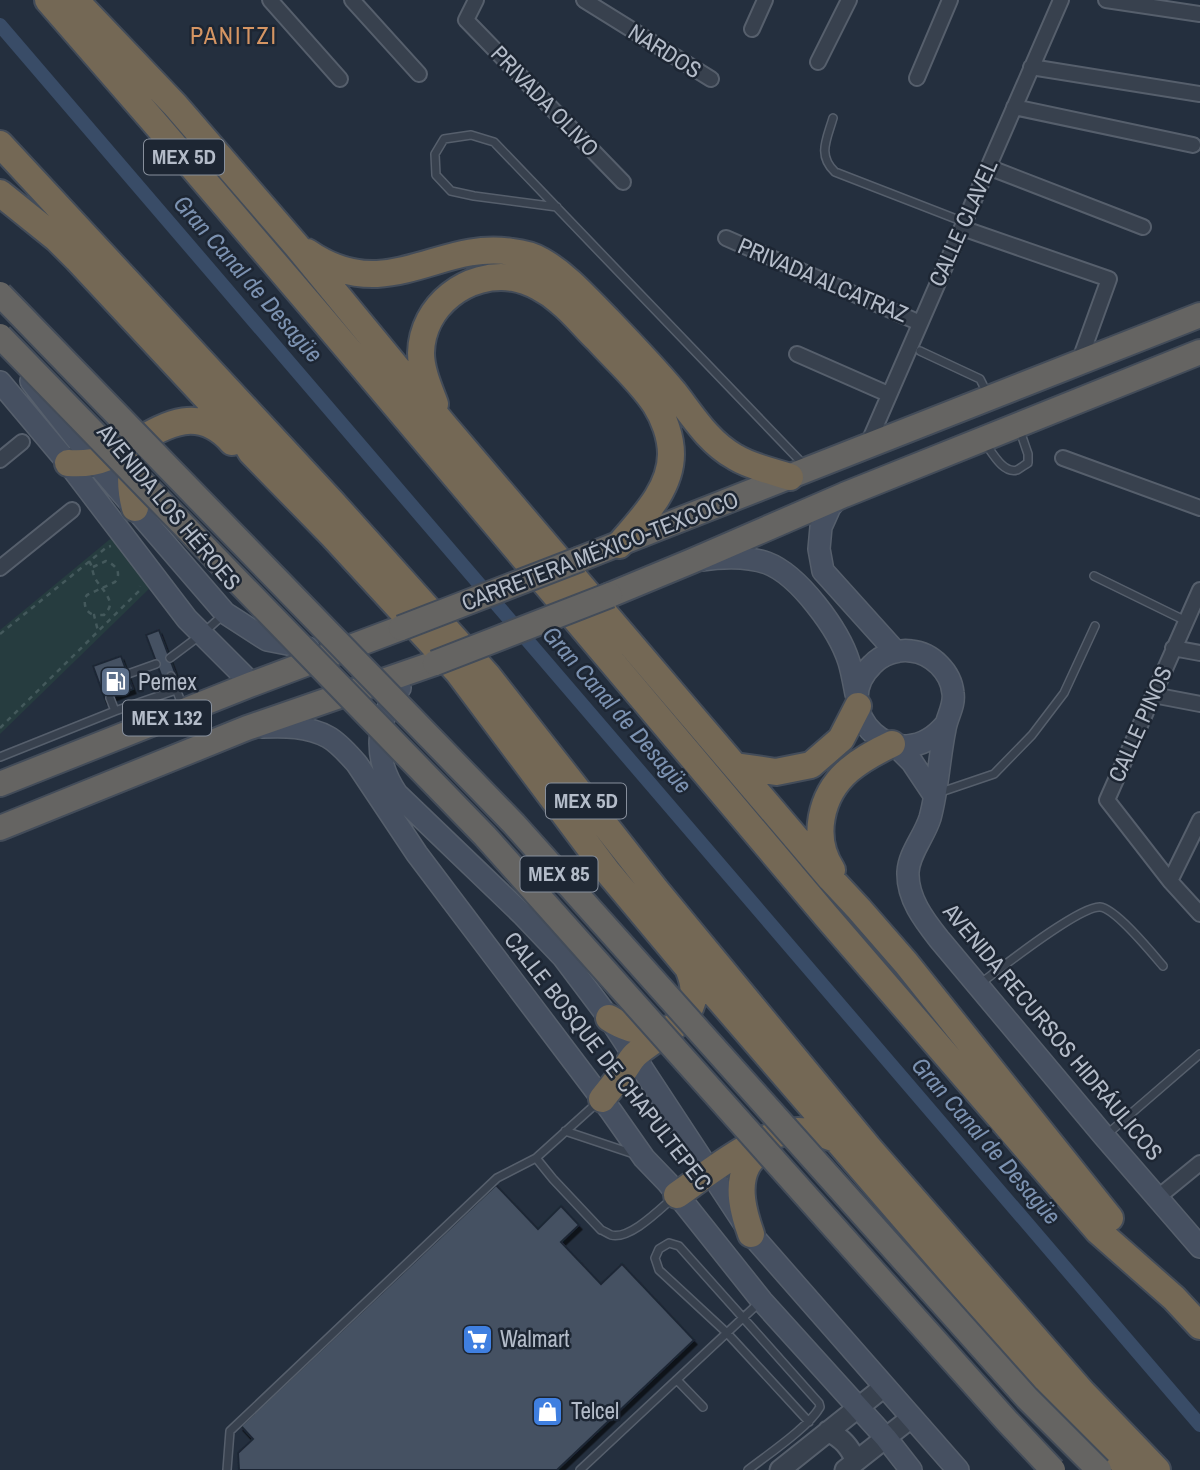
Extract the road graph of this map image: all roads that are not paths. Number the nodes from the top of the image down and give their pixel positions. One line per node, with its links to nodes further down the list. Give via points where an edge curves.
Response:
1 (48, 0): 119 (highway, MEX 5D, via 1098,1231)
2 (75, 0): 32 (highway, via 175,105)
3 (271, 0): 18 (street)
4 (352, 0): 16 (street)
5 (476, 0): 26 (street, PRIVADA OLIVO, via 466,20)
6 (584, 0): 19 (street, NARDOS)
7 (765, 0): 13 (street)
8 (849, 0): 14 (street)
9 (950, 0): 17 (street)
10 (1060, 0): 15 (street, CALLE CLAVEL)
11 (1106, 0): 12 (street)
12 (1200, 14)
13 (751, 29)
14 (818, 62)
15 (1031, 67): 20 (street); 21 (street, CALLE CLAVEL)
16 (419, 74)
17 (917, 78)
18 (340, 79)
19 (711, 79)
20 (1200, 94)
21 (1014, 107): 24 (street); 25 (street, CALLE CLAVEL)
22 (833, 118): 29 (lane, via 824,150 827,164 835,172)
23 (0, 144): 142 (highway, MEX 5D, via 488,676 656,890 868,1147 1083,1393)
24 (1193, 145)
25 (988, 167): 29 (street, CALLE CLAVEL); 30 (street)
26 (623, 182)
27 (3, 197): 53 (highway, via 77,259 241,435)
28 (558, 207): 28 (lane, via 494,142 471,135 444,139 435,154 436,175 451,191); 57 (lane)
29 (963, 225): 35 (street, CALLE CLAVEL); 42 (street, via 1109,279)
30 (1143, 227)
31 (726, 238): 35 (street, PRIVADA ALCATRAZ)
32 (296, 245): 47 (highway); 57 (highway, via 319,260 356,273 377,274 496,249 540,260 588,299 660,375 715,443 735,458)
33 (0, 295): 140 (highway, MEX 85, bridge, via 514,824 1027,1398)
34 (1200, 315): 42 (highway, CARRETERA MÉXICO-TEXCOCO)
35 (920, 323): 45 (street, CALLE CLAVEL)
36 (0, 336): 139 (highway, MEX 85, bridge, via 485,836)
37 (0, 342): 56 (main road, AVENIDA LOS HÉROES)
38 (1200, 342): 43 (highway, via 1169,355)
39 (920, 351): 46 (lane, via 981,379)
40 (1200, 352): 43 (highway, CARRETERA MÉXICO-TEXCOCO)
41 (797, 354): 45 (street)
42 (1079, 362): 46 (highway, CARRETERA MÉXICO-TEXCOCO)
43 (1153, 371): 48 (highway, CARRETERA MÉXICO-TEXCOCO)
44 (0, 382): 56 (main road, AVENIDA LOS HÉROES)
45 (888, 394): 52 (street, CALLE CLAVEL)
46 (989, 397): 52 (highway, CARRETERA MÉXICO-TEXCOCO)
47 (444, 425): 62 (highway, via 421,353 432,314 447,297 467,284 491,277 514,278 561,302 642,386 667,430 668,477 656,500); 91 (highway)
48 (1018, 426): 50 (highway, CARRETERA MÉXICO-TEXCOCO); 50 (lane, via 1028,463 1015,470 1002,465)
49 (149, 433): 53 (highway, via 200,421 219,428 235,445); 56 (highway, via 106,458); 59 (highway, via 132,465)
50 (983, 440): 58 (highway, CARRETERA MÉXICO-TEXCOCO)
51 (22, 442): 55 (street)
52 (867, 446): 57 (highway, CARRETERA MÉXICO-TEXCOCO)
53 (251, 452): 100 (highway, via 458,672 607,871)
54 (1063, 458): 60 (street)
55 (0, 460)
56 (81, 462): 59 (main road, AVENIDA LOS HÉROES); 70 (main road, AVENIDA LOS HÉROES, via 187,619)
57 (799, 473): 62 (highway, CARRETERA MÉXICO-TEXCOCO)
58 (838, 498): 63 (highway, CARRETERA MÉXICO-TEXCOCO); 72 (main road, via 825,517 819,538 823,571)
59 (135, 508): 67 (main road, AVENIDA LOS HÉROES)
60 (1200, 508)
61 (72, 510): 64 (street)
62 (619, 545): 74 (highway, CARRETERA MÉXICO-TEXCOCO / MEX 132, bridge)
63 (692, 561): 77 (highway, CARRETERA MÉXICO-TEXCOCO / MEX 132, bridge); 85 (main road, via 759,561 789,577 834,631 849,662)
64 (0, 568)
65 (1094, 576): 68 (lane)
66 (1200, 590): 68 (street, CALLE PINOS)
67 (225, 613): 70 (lane); 74 (main road, AVENIDA LOS HÉROES, via 267,640)
68 (1186, 621): 71 (street, CALLE PINOS)
69 (1096, 626): 93 (lane, via 1064,693 1032,735 993,774)
70 (202, 634): 75 (lane); 80 (main road, AVENIDA LOS HÉROES)
71 (1173, 648): 73 (street); 81 (street, CALLE PINOS)
72 (896, 652): 85 (main road, via 883,656 863,676); 87 (main road, AVENIDA RECURSOS HIDRÁULICOS, via 927,656 948,677 953,708)
73 (1200, 653)
74 (334, 654): 80 (highway, CARRETERA MÉXICO-TEXCOCO / MEX 132)
75 (170, 658)
76 (156, 664): 78 (lane)
77 (428, 665): 88 (highway, CARRETERA MÉXICO-TEXCOCO / MEX 132); 102 (main road, CALLE BOSQUE DE CHAPULTEPEC, via 405,682 383,720 380,753 386,775 397,794 563,957)
78 (128, 674)
79 (171, 676): 83 (lane)
80 (252, 684): 83 (highway, CARRETERA MÉXICO-TEXCOCO / MEX 132)
81 (1153, 695): 84 (street); 96 (street, CALLE PINOS, via 1107,800)
82 (110, 698): 86 (lane)
83 (180, 701): 86 (lane); 92 (highway, CARRETERA MÉXICO-TEXCOCO / MEX 132)
84 (1200, 704)
85 (858, 705): 89 (main road, via 870,731); 91 (highway, via 841,739 811,765 776,772)
86 (115, 711): 90 (lane)
87 (946, 724): 89 (main road, via 926,742); 93 (main road, AVENIDA RECURSOS HIDRÁULICOS)
88 (247, 728): 95 (highway, CARRETERA MÉXICO-TEXCOCO / MEX 132); 106 (main road, CALLE BOSQUE DE CHAPULTEPEC, via 305,730 328,737 346,751 417,854)
89 (894, 745): 93 (main road, via 912,761); 97 (highway, via 866,757 840,779 820,821 823,855)
90 (0, 757)
91 (735, 766): 97 (highway)
92 (0, 784)
93 (934, 795): 101 (main road, AVENIDA RECURSOS HIDRÁULICOS, via 930,817 912,855 909,887 928,925)
94 (1200, 820): 96 (street)
95 (0, 828)
96 (1170, 881): 98 (street, CALLE PINOS)
97 (859, 909): 119 (highway)
98 (1200, 914)
99 (1163, 965): 101 (lane, via 1113,912 1100,907 1042,937)
100 (688, 968): 103 (highway, via 693,998); 110 (highway, via 712,990)
101 (978, 986): 109 (main road, AVENIDA RECURSOS HIDRÁULICOS)
102 (609, 1018): 103 (highway, via 640,1031); 105 (main road, CALLE BOSQUE DE CHAPULTEPEC)
103 (677, 1026): 105 (highway)
104 (1200, 1054): 109 (lane)
105 (634, 1056): 106 (highway); 114 (main road, CALLE BOSQUE DE CHAPULTEPEC)
106 (602, 1098): 107 (lane); 112 (main road, CALLE BOSQUE DE CHAPULTEPEC)
107 (565, 1131): 111 (lane); 112 (lane)
108 (775, 1134): 110 (highway, via 796,1130); 114 (highway); 117 (highway, via 743,1175 743,1213)
109 (1104, 1136): 116 (main road, AVENIDA RECURSOS HIDRÁULICOS)
110 (836, 1139): 141 (highway, via 1080,1422)
111 (536, 1158): 115 (lane, via 601,1230 611,1235 622,1235 648,1220); 133 (lane, via 497,1178 230,1431)
112 (645, 1158): 115 (main road, CALLE BOSQUE DE CHAPULTEPEC)
113 (1200, 1163): 116 (street)
114 (711, 1172): 115 (highway); 117 (main road, CALLE BOSQUE DE CHAPULTEPEC)
115 (677, 1195): 120 (main road, CALLE BOSQUE DE CHAPULTEPEC)
116 (1157, 1198): 118 (main road, AVENIDA RECURSOS HIDRÁULICOS)
117 (751, 1234): 125 (main road, CALLE BOSQUE DE CHAPULTEPEC)
118 (1200, 1247)
119 (1174, 1298): 122 (highway, MEX 5D)
120 (762, 1301): 121 (lane); 127 (main road, CALLE BOSQUE DE CHAPULTEPEC)
121 (743, 1318): 123 (lane); 123 (lane, via 679,1246 669,1243 659,1249 654,1258 659,1270); 129 (lane, via 819,1403)
122 (1200, 1326)
123 (727, 1333): 124 (lane); 129 (lane)
124 (677, 1380): 126 (lane); 134 (lane)
125 (884, 1387): 127 (street); 128 (main road, CALLE BOSQUE DE CHAPULTEPEC)
126 (703, 1407)
127 (859, 1408): 130 (street); 131 (main road, CALLE BOSQUE DE CHAPULTEPEC)
128 (911, 1418): 131 (street); 138 (main road, CALLE BOSQUE DE CHAPULTEPEC)
129 (809, 1422): 135 (lane)
130 (828, 1431): 132 (street, via 850,1448); 136 (street)
131 (886, 1438): 132 (street); 137 (main road, CALLE BOSQUE DE CHAPULTEPEC)
132 (855, 1467)
133 (227, 1470)
134 (580, 1470)
135 (748, 1470)
136 (780, 1470)
137 (911, 1470)
138 (958, 1470)
139 (1053, 1470)
140 (1099, 1470)
141 (1131, 1470)
142 (1157, 1470)

